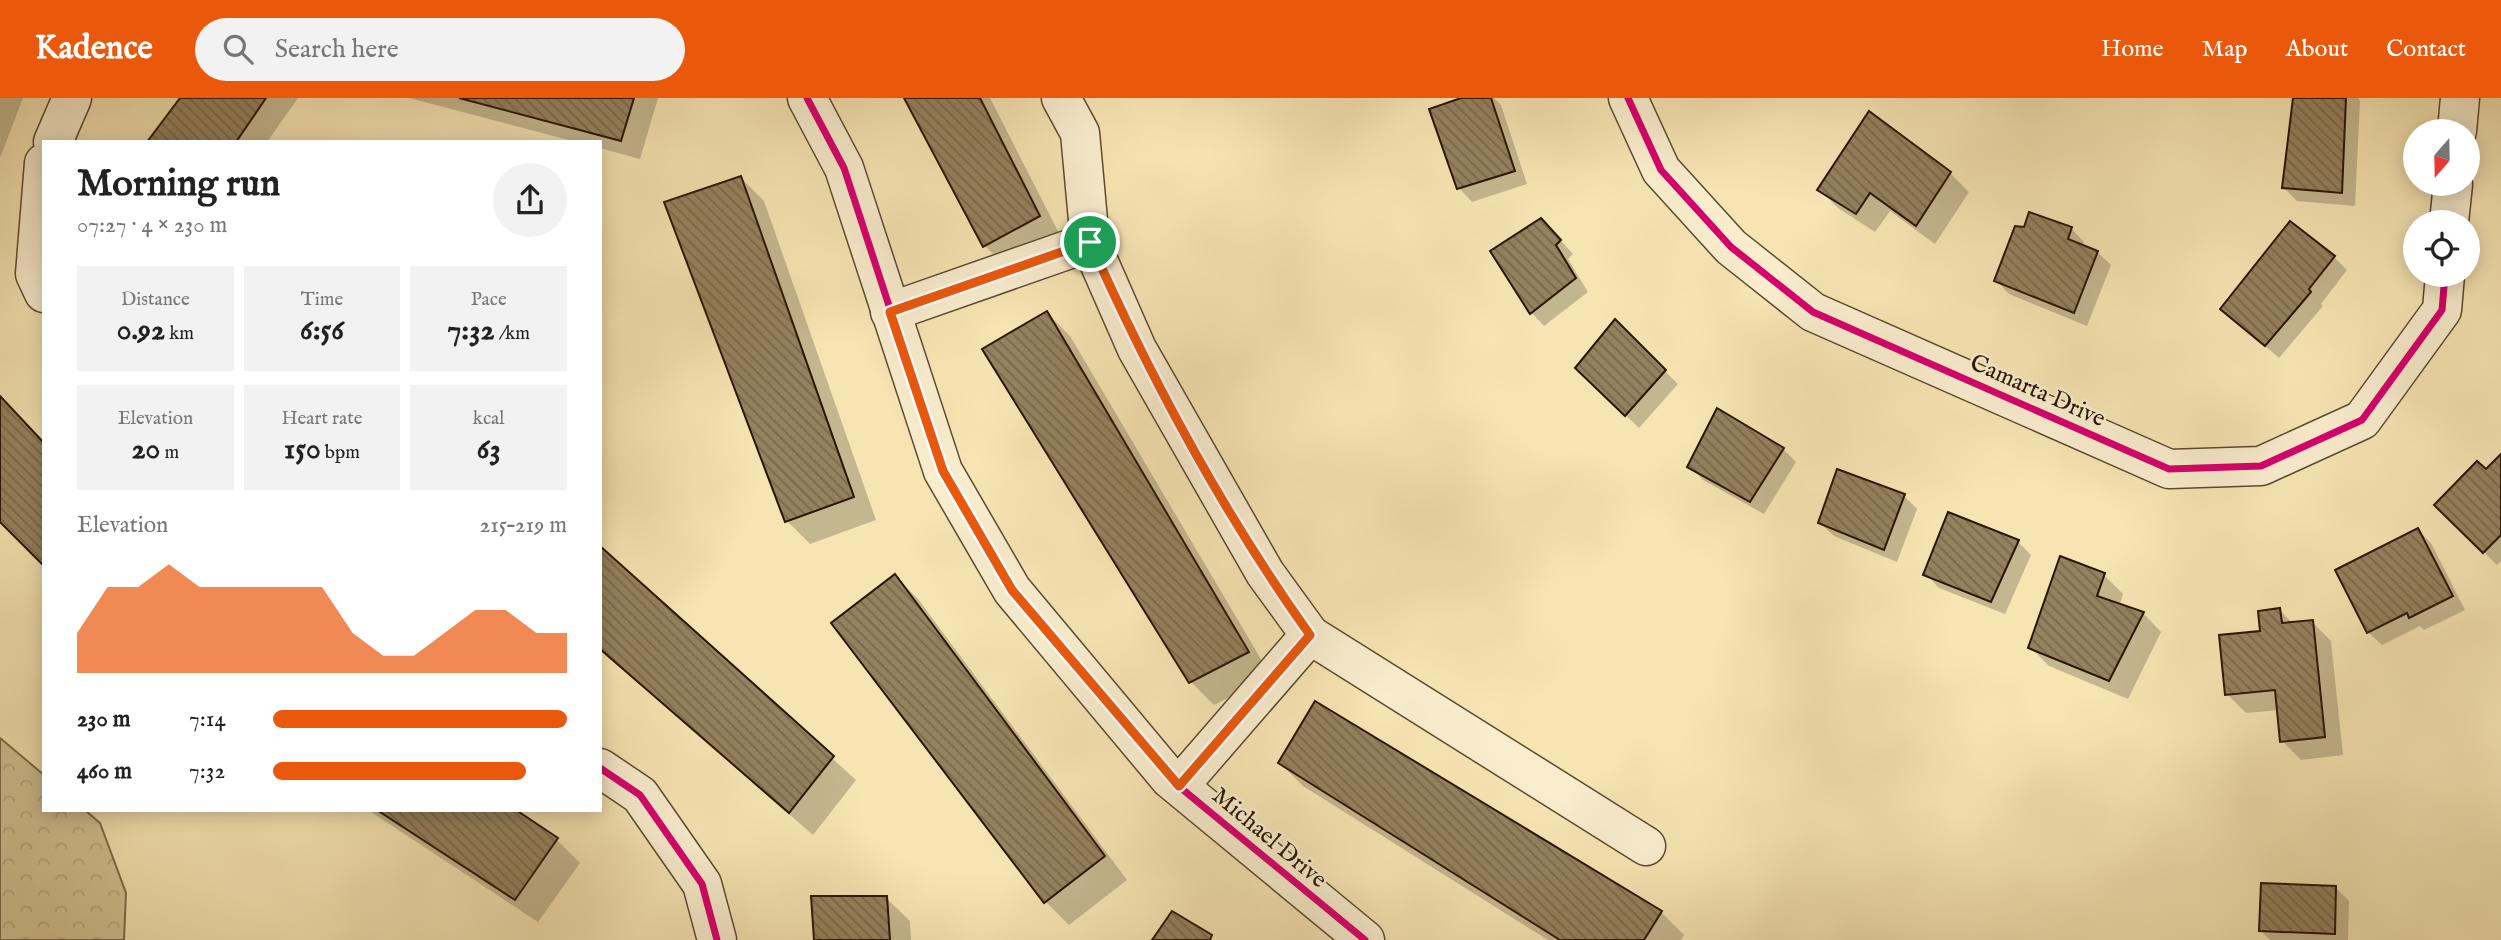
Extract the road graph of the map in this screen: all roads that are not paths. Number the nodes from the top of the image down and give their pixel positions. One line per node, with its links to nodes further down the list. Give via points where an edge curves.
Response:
1 (72, 98): 7 (street)
2 (807, 98): 12 (street, Michael Drive, via 844,168)
3 (1061, 98): 9 (street, via 1080,133)
4 (1628, 98): 10 (street, Camarta Drive, via 1661,170 1731,247 1813,312 2169,469 2261,466 2362,420 2442,310)
5 (2460, 98): 6 (street)
6 (2458, 119)
7 (54, 140)
8 (42, 188): 11 (street, via 35,274)
9 (1090, 242): 12 (street); 13 (street, via 1137,349 1265,573)
10 (2444, 287)
11 (42, 289)
12 (890, 312): 15 (street, Michael Drive, via 943,471 1012,590)
13 (1310, 635): 15 (street); 16 (street)
14 (602, 769): 17 (street, via 640,795 702,884)
15 (1179, 786): 18 (street, Michael Drive)
16 (1646, 846)
17 (717, 940)
18 (1365, 940)

